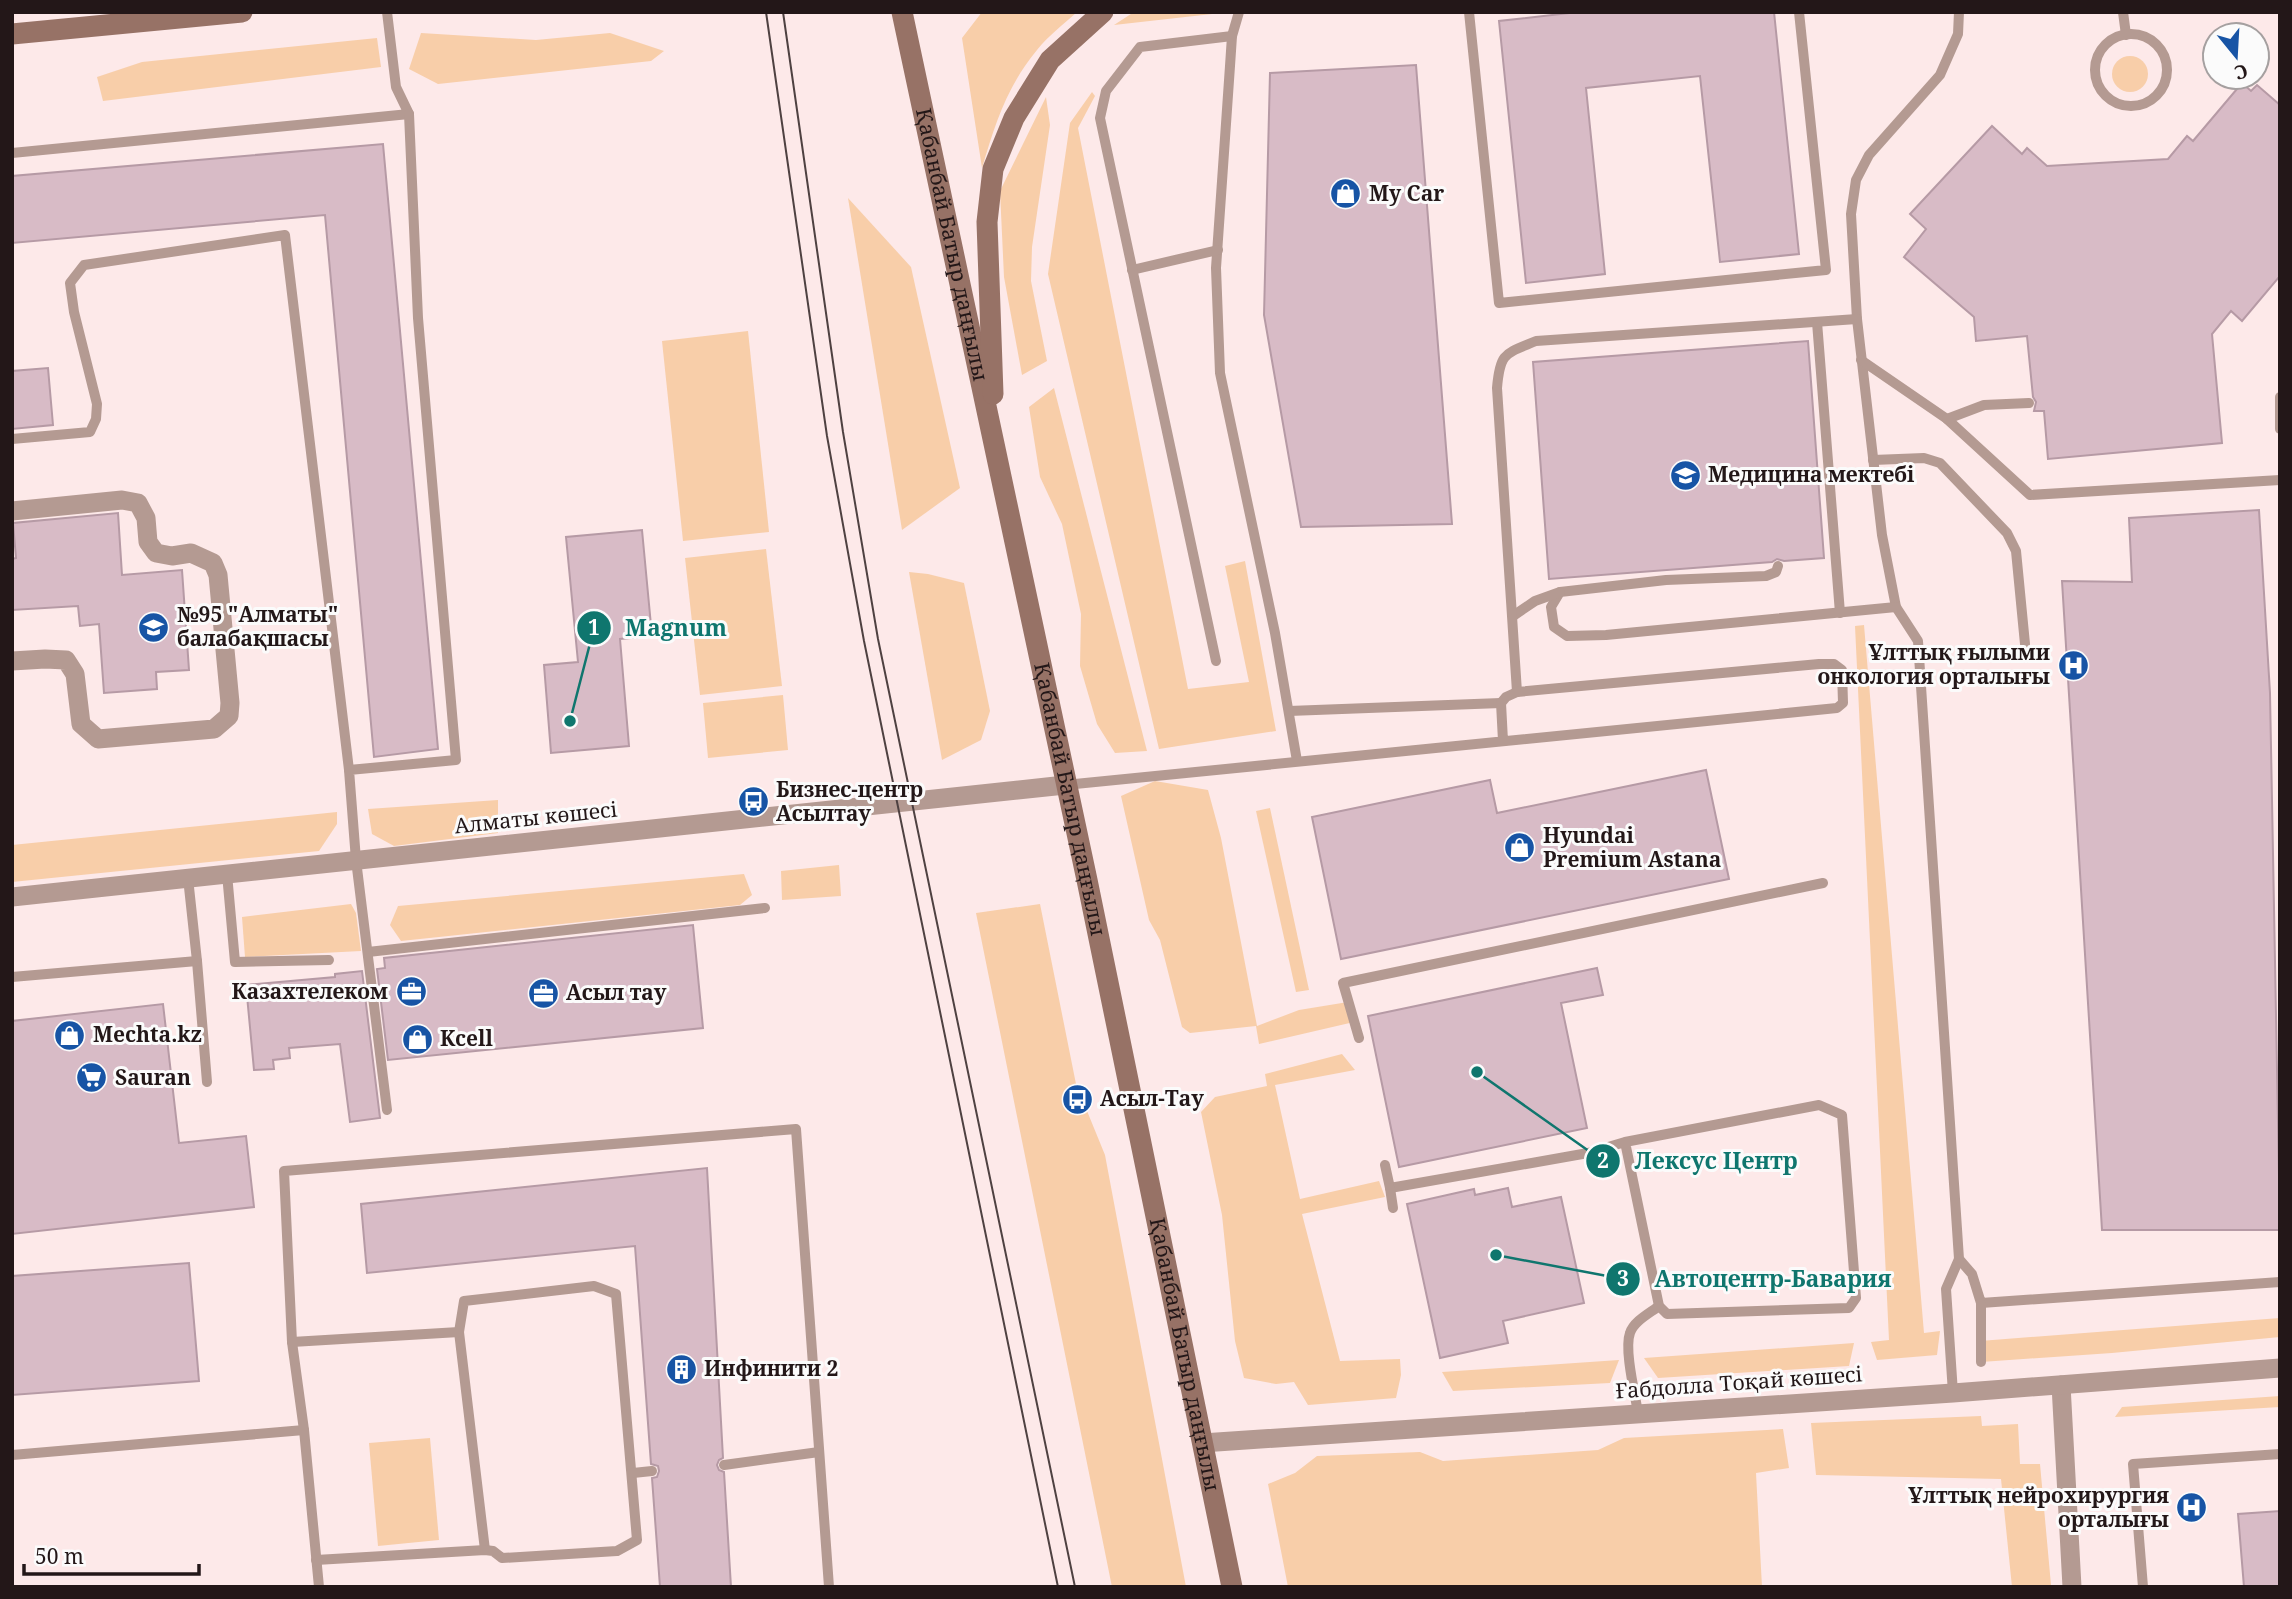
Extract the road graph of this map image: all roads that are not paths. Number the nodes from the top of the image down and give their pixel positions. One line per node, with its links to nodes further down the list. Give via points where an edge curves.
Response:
1 (242, 12): 10 (main road)
2 (387, 12): 14 (lane, via 396,87)
3 (902, 12): 26 (main road, Қабанбай Батыр даңғылы)
4 (1103, 12): 26 (main road, via 1049,60 1013,118 993,169 986,222)
5 (1239, 12): 13 (lane)
6 (1469, 12): 7 (lane, via 1499,303 1826,270)
7 (1799, 12)
8 (1959, 12): 18 (lane, via 1958,34 1940,75 1869,155 1856,180 1851,214)
9 (2123, 12): 12 (lane)
10 (181, 15): 11 (main road)
11 (12, 34)
12 (2126, 35): 12 (lane, via 2145,37 2166,61 2164,84 2140,105 2117,103 2106,96 2095,75 2101,51)
13 (1232, 36): 16 (lane); 17 (lane, via 1140,47 1106,92 1100,118)
14 (409, 114): 15 (lane); 43 (lane, via 418,318 456,760)
15 (12, 153)
16 (1218, 250): 17 (lane); 40 (lane, via 1220,373)
17 (1132, 270): 36 (lane)
18 (1857, 319): 19 (lane); 20 (lane)
19 (1817, 322): 33 (lane); 34 (lane, via 1536,341 1507,353 1499,365 1497,388)
20 (1861, 360): 23 (lane); 27 (lane)
21 (2280, 397): 24 (lane)
22 (2029, 403): 23 (lane, via 1984,405)
23 (1947, 419): 28 (lane, via 2030,495)
24 (2280, 429)
25 (12, 439): 43 (lane, via 90,432 96,419 97,404 71,283 84,265 285,235)
26 (995, 452): 44 (main road, Қабанбай Батыр даңғылы)
27 (1873, 460): 32 (lane); 35 (lane, via 1924,458 1940,463 2007,533 2016,551)
28 (2280, 480)
29 (12, 511): 37 (street, via 122,500 138,503 146,518 148,542 156,553 191,553 213,564 219,587 229,716 214,729 98,739 81,724 75,674 66,660)
30 (1778, 566): 31 (lane, via 1766,576 1666,580)
31 (1560, 592): 33 (lane, via 1551,607 1554,627 1567,636); 34 (lane)
32 (1896, 607): 33 (lane); 62 (lane, via 1917,641)
33 (1840, 613)
34 (1513, 616): 38 (lane)
35 (2025, 644)
36 (1216, 661)
37 (12, 662)
38 (1517, 692): 39 (lane); 41 (lane, via 1834,664 1842,670 1843,703 1837,708)
39 (1501, 703): 40 (lane); 41 (lane)
40 (1289, 711): 42 (lane)
41 (1503, 741): 42 (lane)
42 (1297, 761): 44 (lane)
43 (349, 769): 45 (lane)
44 (1065, 785): 45 (street, Алматы көшесі); 74 (main road, Қабанбай Батыр даңғылы)
45 (356, 860): 46 (street, Алматы көшесі); 51 (lane)
46 (227, 874): 47 (street, Алматы көшесі); 52 (lane, via 235,962)
47 (188, 878): 49 (street, Алматы көшесі); 53 (lane)
48 (1824, 884): 55 (lane, via 1343,983)
49 (12, 897)
50 (765, 908): 51 (lane)
51 (368, 952): 57 (lane)
52 (329, 960)
53 (197, 961): 54 (lane); 56 (lane)
54 (12, 976)
55 (1359, 1038)
56 (207, 1082)
57 (387, 1110)
58 (1625, 1142): 60 (lane, via 1588,1153); 65 (lane); 65 (lane, via 1819,1105 1842,1115 1856,1298 1849,1308 1667,1314)
59 (1385, 1166): 60 (lane)
60 (1390, 1188): 61 (lane)
61 (1393, 1208)
62 (1959, 1259): 64 (lane, via 1972,1274); 71 (lane, via 1946,1289)
63 (2280, 1282): 64 (lane)
64 (1981, 1303): 68 (lane)
65 (1659, 1306): 72 (lane, via 1630,1333 1629,1359)
66 (459, 1332): 67 (lane); 80 (lane, via 464,1301 594,1286 617,1294); 81 (lane)
67 (292, 1342): 73 (lane); 75 (lane, via 284,1171 796,1129)
68 (1981, 1362)
69 (2280, 1368): 70 (street, Ғабдолла Тоқай көшесі)
70 (2061, 1385): 71 (street, Ғабдолла Тоқай көшесі); 86 (street)
71 (1953, 1393): 72 (street, Ғабдолла Тоқай көшесі)
72 (1638, 1413): 74 (street, Ғабдолла Тоқай көшесі)
73 (304, 1430): 77 (lane); 82 (lane)
74 (1202, 1443): 85 (main road, Қабанбай Батыр даңғылы)
75 (820, 1452): 78 (lane); 84 (lane)
76 (2280, 1454): 87 (lane, via 2133,1464)
77 (12, 1455)
78 (724, 1465)
79 (652, 1471): 80 (lane)
80 (633, 1473): 81 (lane, via 637,1540 617,1551 502,1558)
81 (485, 1550): 82 (lane)
82 (316, 1560): 83 (lane)
83 (319, 1587)
84 (829, 1587)
85 (1232, 1587)
86 (2072, 1587)
87 (2143, 1587)

